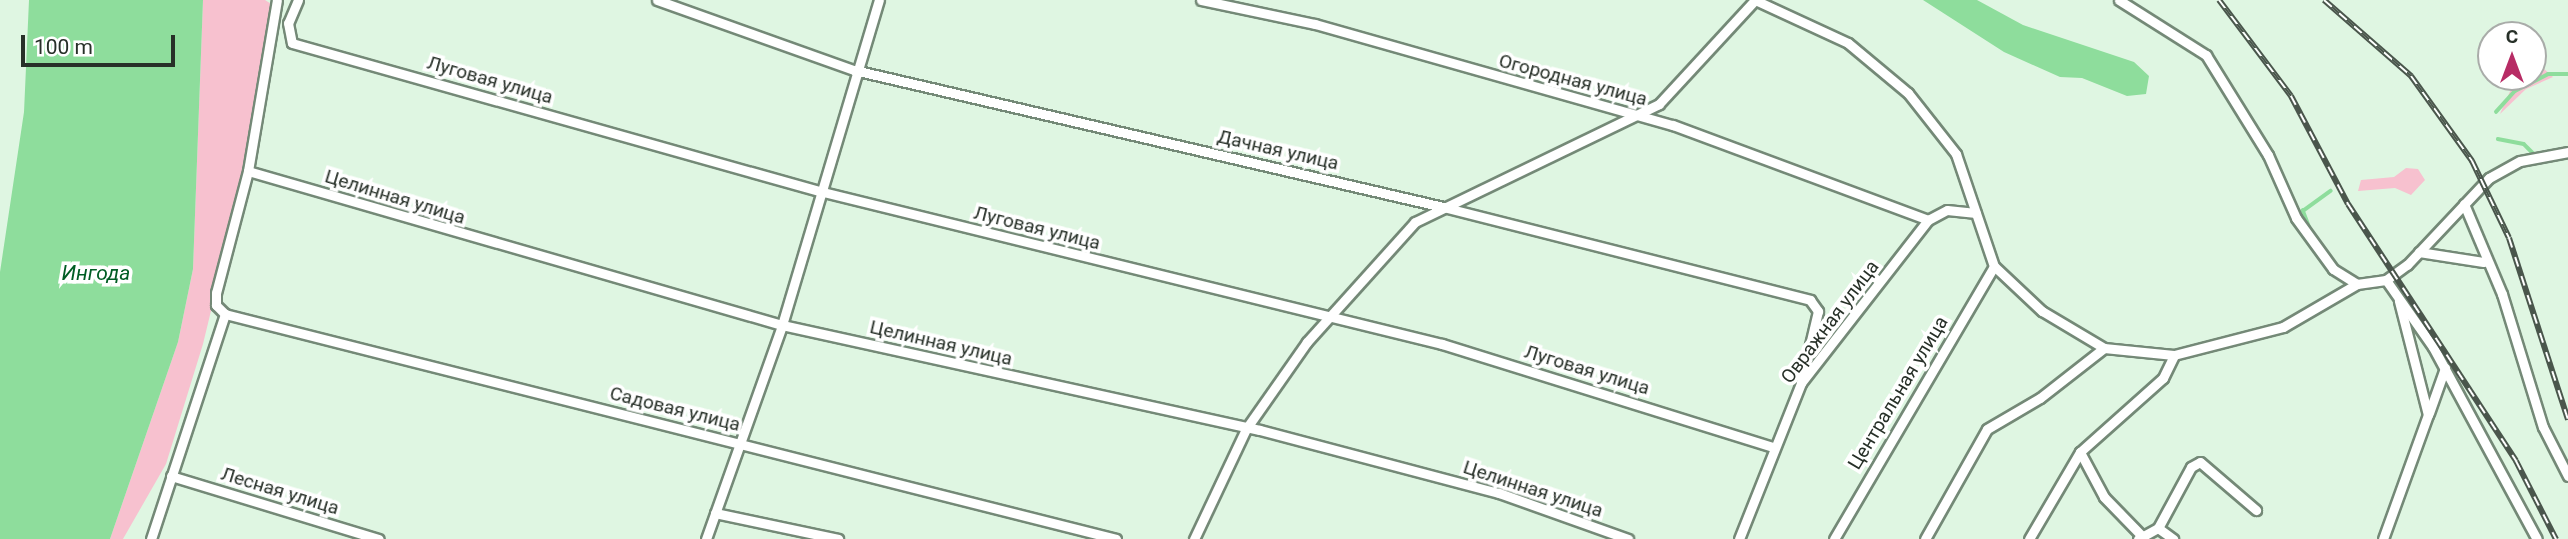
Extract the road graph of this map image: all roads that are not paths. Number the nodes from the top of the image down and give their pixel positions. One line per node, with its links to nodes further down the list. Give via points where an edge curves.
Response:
1 (278, 0): 11 (street)
2 (298, 0): 12 (street, Луговая улица, via 288,23 292,43)
3 (657, 0): 8 (street, Дачная улица)
4 (879, 0): 8 (street)
5 (1200, 0): 9 (street, Огородная улица, via 1315,24)
6 (1755, 0): 9 (street, via 1673,94); 15 (street, via 1848,43 1908,93 1956,154)
7 (2119, 0): 21 (street, via 2206,55 2268,155 2296,218 2333,269)
8 (854, 70): 12 (street); 14 (street, Дачная улица)
9 (1635, 115): 14 (street); 16 (street, Огородная улица)
10 (2568, 152): 13 (street, via 2520,161 2483,182)
11 (248, 171): 23 (street, via 216,293 216,305); 25 (street, Целинная улица)
12 (819, 191): 24 (street, Луговая улица); 25 (street)
13 (2464, 204): 17 (street); 18 (street)
14 (1443, 207): 24 (street, via 1415,222); 29 (street, Дачная улица, via 1810,300 1818,311)
15 (1976, 214): 16 (street, via 1947,210); 19 (street)
16 (1928, 219): 29 (street, Овражная улица)
17 (2420, 252): 18 (street); 20 (street)
18 (2483, 262): 36 (street, via 2502,294 2543,427)
19 (1994, 266): 26 (street, via 2042,311); 49 (street, Центральная улица)
20 (2386, 280): 21 (street); 22 (street)
21 (2357, 284): 27 (street, via 2283,327)
22 (2399, 301): 28 (street); 30 (street)
23 (225, 314): 32 (street, Садовая улица); 35 (street)
24 (1328, 319): 31 (street); 33 (street, Луговая улица, via 1442,344)
25 (782, 325): 31 (street, Целинная улица); 32 (street)
26 (2104, 348): 27 (street); 50 (street, via 2040,398 1987,429)
27 (2174, 355): 34 (street, via 2163,378)
28 (2445, 368): 30 (street); 54 (street)
29 (1801, 383): 33 (street, Овражная улица)
30 (2428, 415): 53 (street)
31 (1246, 429): 46 (street); 47 (street, Целинная улица, via 1499,492)
32 (740, 444): 38 (street); 45 (street, Садовая улица)
33 (1773, 447): 48 (street, Овражная улица)
34 (2080, 452): 40 (street, via 2104,497); 51 (street)
35 (171, 476): 41 (street); 42 (street, Лесная улица)
36 (2568, 476)
37 (2256, 510): 39 (street, via 2200,462 2191,467)
38 (715, 513): 43 (street); 44 (street)
39 (2158, 528): 40 (street); 52 (street)
40 (2139, 537)
41 (151, 539)
42 (379, 539)
43 (706, 539)
44 (838, 539)
45 (1116, 539)
46 (1194, 539)
47 (1628, 539)
48 (1739, 539)
49 (1834, 539)
50 (1925, 539)
51 (2029, 539)
52 (2172, 539)
53 (2383, 539)
54 (2537, 539)

